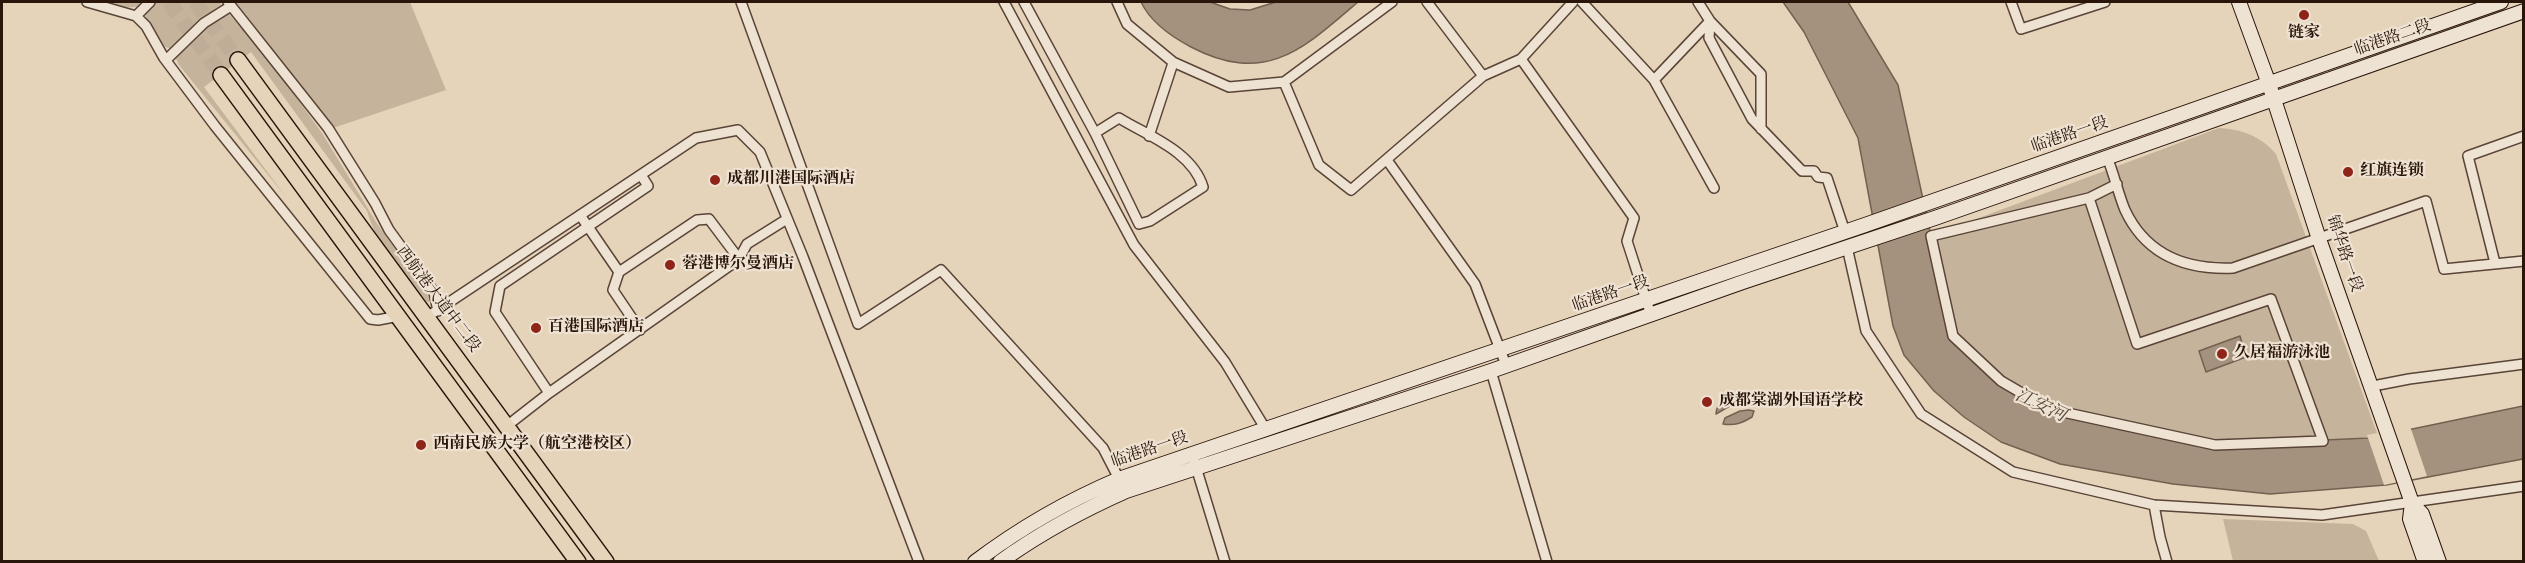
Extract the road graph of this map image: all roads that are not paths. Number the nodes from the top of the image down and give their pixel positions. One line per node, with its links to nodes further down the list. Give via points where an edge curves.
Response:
1 (87, 2): 18 (street)
2 (150, 2): 18 (street)
3 (741, 2): 64 (street, via 858,324 941,270 1103,448)
4 (1004, 2): 61 (street, via 1134,245 1225,362)
5 (1024, 2): 30 (street)
6 (1117, 2): 23 (street, via 1127,24)
7 (1392, 2): 27 (street)
8 (1426, 2): 25 (street)
9 (1573, 2): 20 (street)
10 (1582, 2): 26 (street)
11 (1698, 2): 19 (street)
12 (2011, 2): 13 (street, via 2021,29)
13 (2105, 2)
14 (2239, 2): 28 (main road, 锦华路一段)
15 (2501, 2): 28 (main road, 临港路二段)
16 (230, 4): 21 (street); 50 (street, via 328,128 389,231 435,292)
17 (2523, 11): 28 (main road, 临港路二段)
18 (136, 16): 21 (street)
19 (1710, 21): 26 (street); 29 (street, via 1709,38); 29 (street, via 1761,74)
20 (1521, 59): 25 (street); 49 (street, via 1634,218 1627,241)
21 (166, 60): 52 (street, via 370,319)
22 (238, 60): 50 (main road, 西航港大道中二段)
23 (1173, 63): 27 (street, via 1229,87); 32 (street)
24 (221, 75): 52 (main road)
25 (1483, 76): 34 (street)
26 (1654, 80): 37 (street)
27 (1284, 82): 34 (street, via 1320,165 1351,190)
28 (2272, 90): 33 (main road, 临港路一段); 42 (main road, 临港路一段); 43 (main road, 锦华路一段)
29 (1761, 129): 42 (street, via 1802,171 1814,171 1818,177 1827,178)
30 (1095, 133): 32 (street, via 1119,118); 32 (street, via 1139,224 1149,222 1203,187 1198,173 1176,151)
31 (2523, 135): 47 (street, via 2468,156)
32 (1149, 136)
33 (2107, 157): 36 (street); 44 (main road, 临港路一段)
34 (1387, 160): 54 (street, via 1475,284)
35 (641, 175): 39 (street); 40 (street, via 696,138 738,130 760,152); 41 (street, via 648,186)
36 (2117, 184): 38 (street); 43 (street, via 2125,210 2143,240 2182,264 2233,268)
37 (1714, 188)
38 (2089, 198): 38 (street, via 2138,344 2271,299 2323,441 2215,445 2049,409 2001,381 1953,336 1931,236)
39 (580, 215): 41 (street); 50 (street)
40 (788, 219): 45 (street, via 747,244); 70 (street)
41 (588, 226): 48 (street); 59 (street, via 500,286 495,312)
42 (1845, 232): 49 (main road, 临港路一段)
43 (2319, 239): 47 (street, via 2426,201 2445,269); 58 (main road, 锦华路一段)
44 (1847, 247): 51 (main road, 临港路一段); 67 (street, via 1866,331 1921,414 2013,472)
45 (739, 259): 48 (street, via 709,219 697,220); 53 (street)
46 (2523, 261): 47 (street)
47 (2495, 263)
48 (619, 272): 53 (street, via 613,290)
49 (1646, 300): 51 (street); 54 (main road, 临港路一段)
50 (433, 314): 60 (main road, 西航港大道中二段)
51 (1651, 315): 56 (main road, 临港路一段)
52 (399, 316): 68 (main road)
53 (640, 330): 59 (street)
54 (1501, 351): 56 (street); 61 (main road, 临港路一段)
55 (2523, 364): 58 (street)
56 (1506, 365): 57 (main road, 临港路一段)
57 (1491, 371): 63 (main road, 临港路一段); 74 (street)
58 (2373, 386): 66 (main road, 锦华路一段)
59 (549, 393): 60 (street)
60 (508, 425): 69 (main road, 西航港大道中二段)
61 (1265, 428): 62 (main road, 临港路一段)
62 (1192, 454): 63 (street); 64 (main road, 临港路一段)
63 (1197, 468): 72 (main road, 临港路一段, via 1126,491 1078,512); 73 (street)
64 (1119, 479): 71 (main road, 临港路一段, via 1048,513)
65 (2523, 486): 66 (street)
66 (2412, 503): 67 (street, via 2322,515); 76 (main road, via 2410,519); 77 (main road, via 2422,514)
67 (2154, 505): 75 (street)
68 (578, 561)
69 (606, 561)
70 (919, 561)
71 (975, 561)
72 (1000, 561)
73 (1224, 561)
74 (1547, 561)
75 (2167, 561)
76 (2425, 561)
77 (2439, 561)

